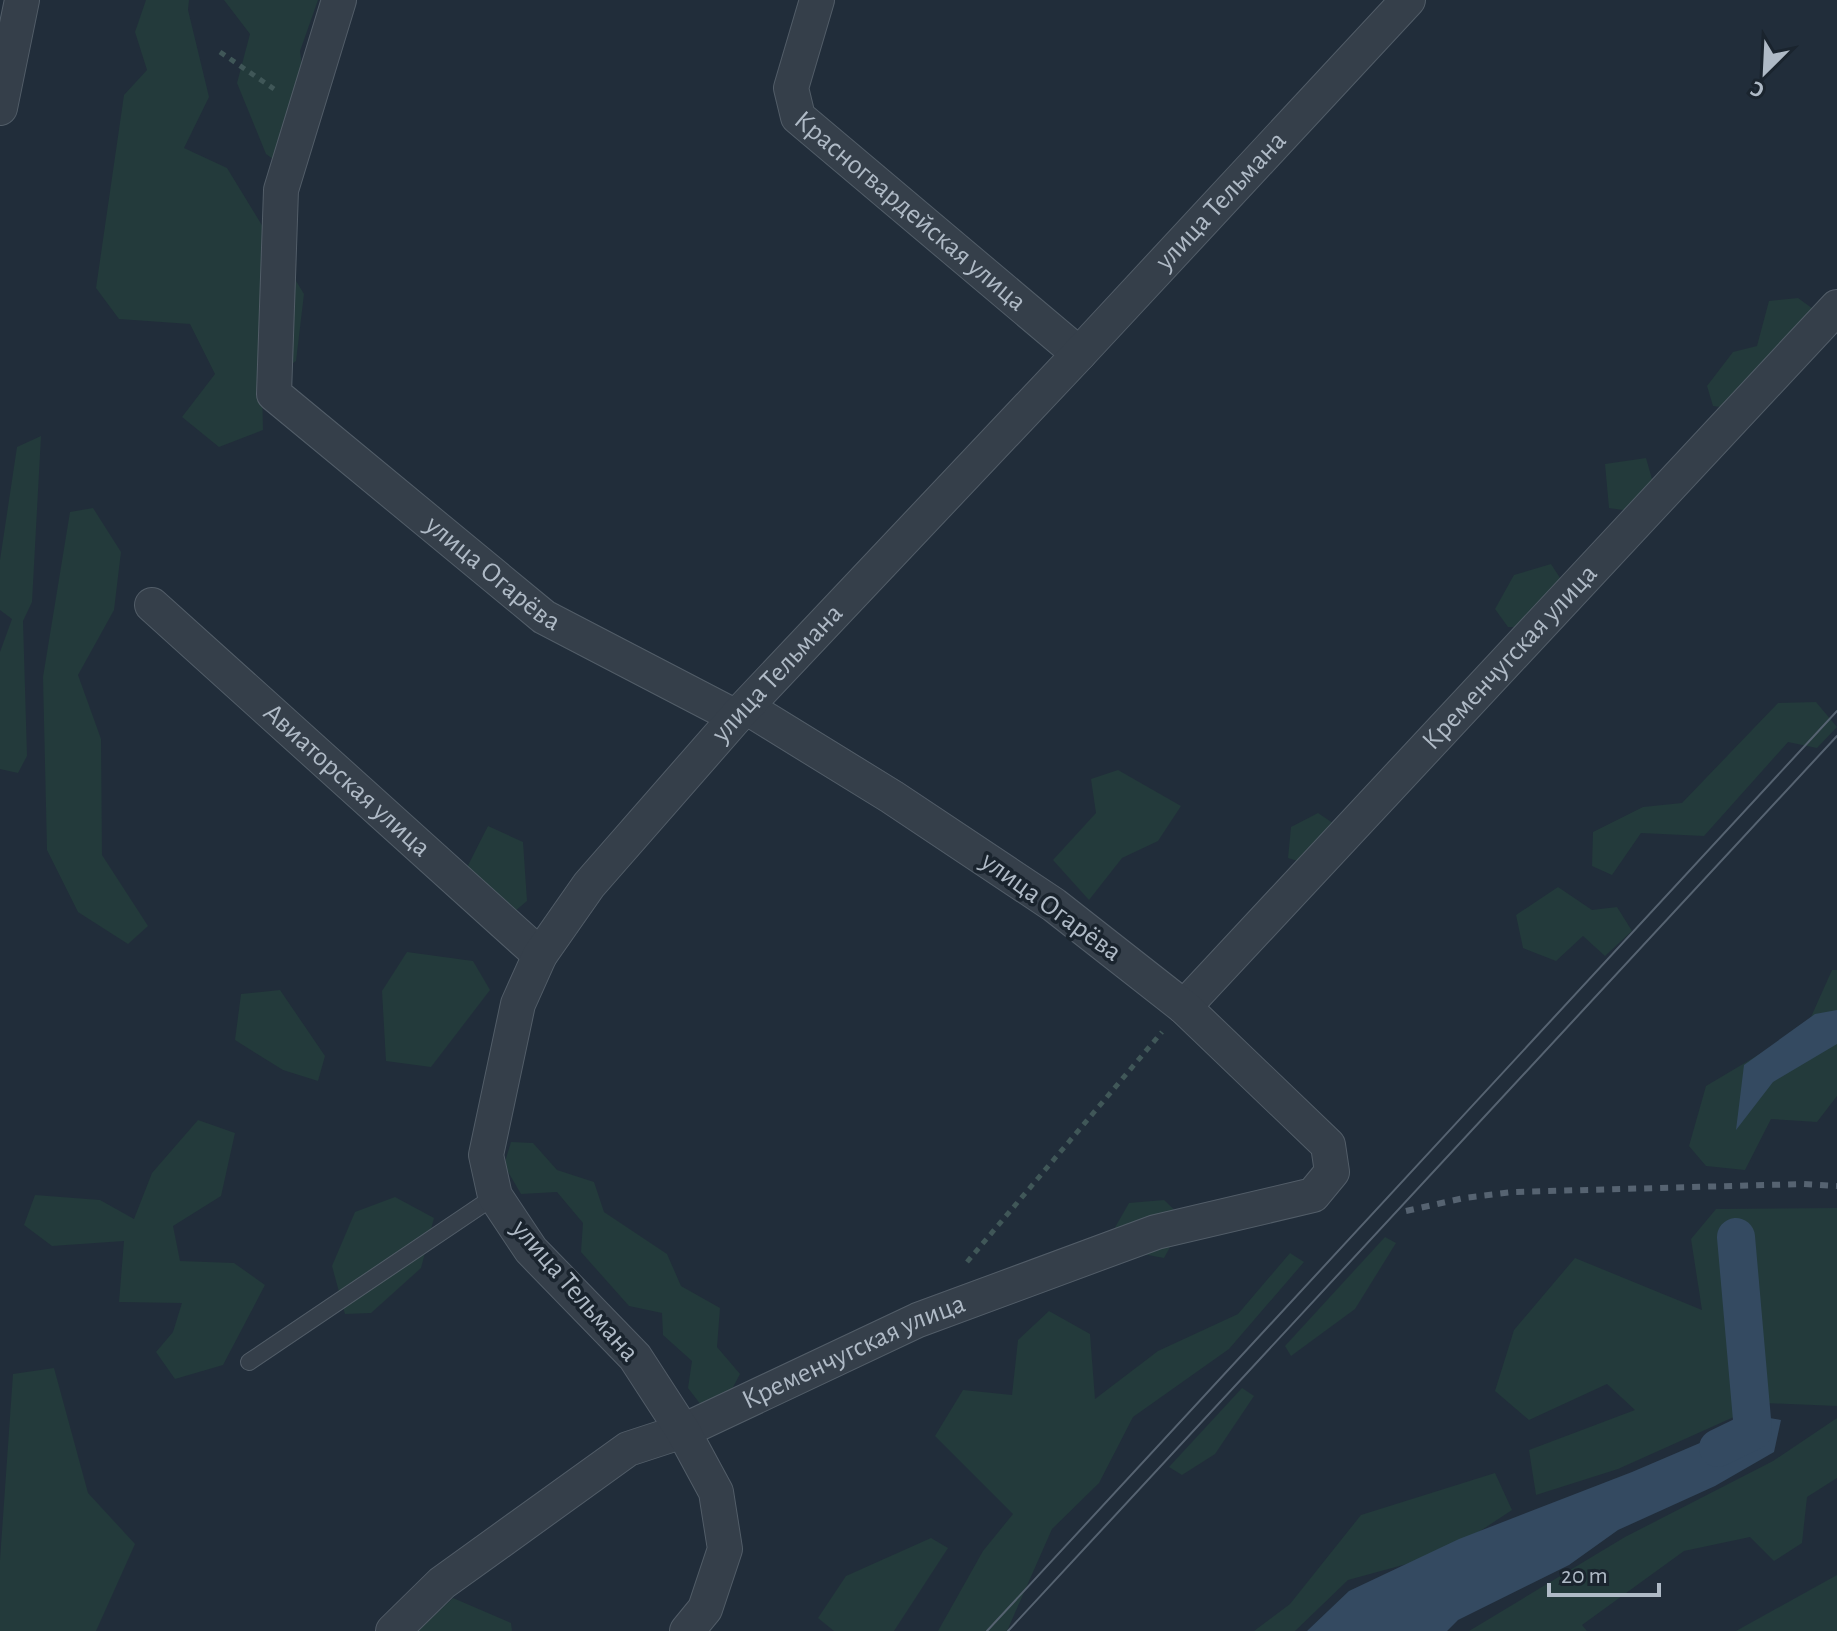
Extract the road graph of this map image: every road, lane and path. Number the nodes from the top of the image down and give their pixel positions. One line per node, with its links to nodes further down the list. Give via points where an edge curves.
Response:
1 (22, 0): 6 (street)
2 (339, 0): 7 (street)
3 (817, 0): 9 (street, Красногвардейская улица, via 791,88 798,117)
4 (1408, 0): 9 (street, улица Тельмана)
5 (220, 52): 7 (path)
6 (0, 108)
7 (305, 110): 11 (street, улица Огарёва, via 281,190 274,394 544,617)
8 (1837, 307): 13 (street, Кременчугская улица)
9 (1079, 354): 11 (street, улица Тельмана)
10 (152, 605): 12 (street, Авиаторская улица)
11 (741, 712): 12 (street, улица Тельмана, via 589,885); 13 (street, улица Огарёва, via 892,797 1054,905)
12 (540, 955): 15 (street, улица Тельмана, via 518,1004 486,1155)
13 (1184, 1007): 14 (street, улица Огарёва); 16 (path)
14 (1328, 1145): 18 (street, Кременчугская улица, via 1332,1172 1313,1195 1156,1232 918,1320)
15 (495, 1196): 17 (lane); 18 (street, улица Тельмана, via 531,1250 635,1357)
16 (959, 1272)
17 (249, 1362)
18 (683, 1431): 19 (street, Кременчугская улица, via 628,1449 442,1583); 20 (street, улица Тельмана, via 716,1492 725,1549 705,1609)
19 (393, 1631)
20 (687, 1631)

